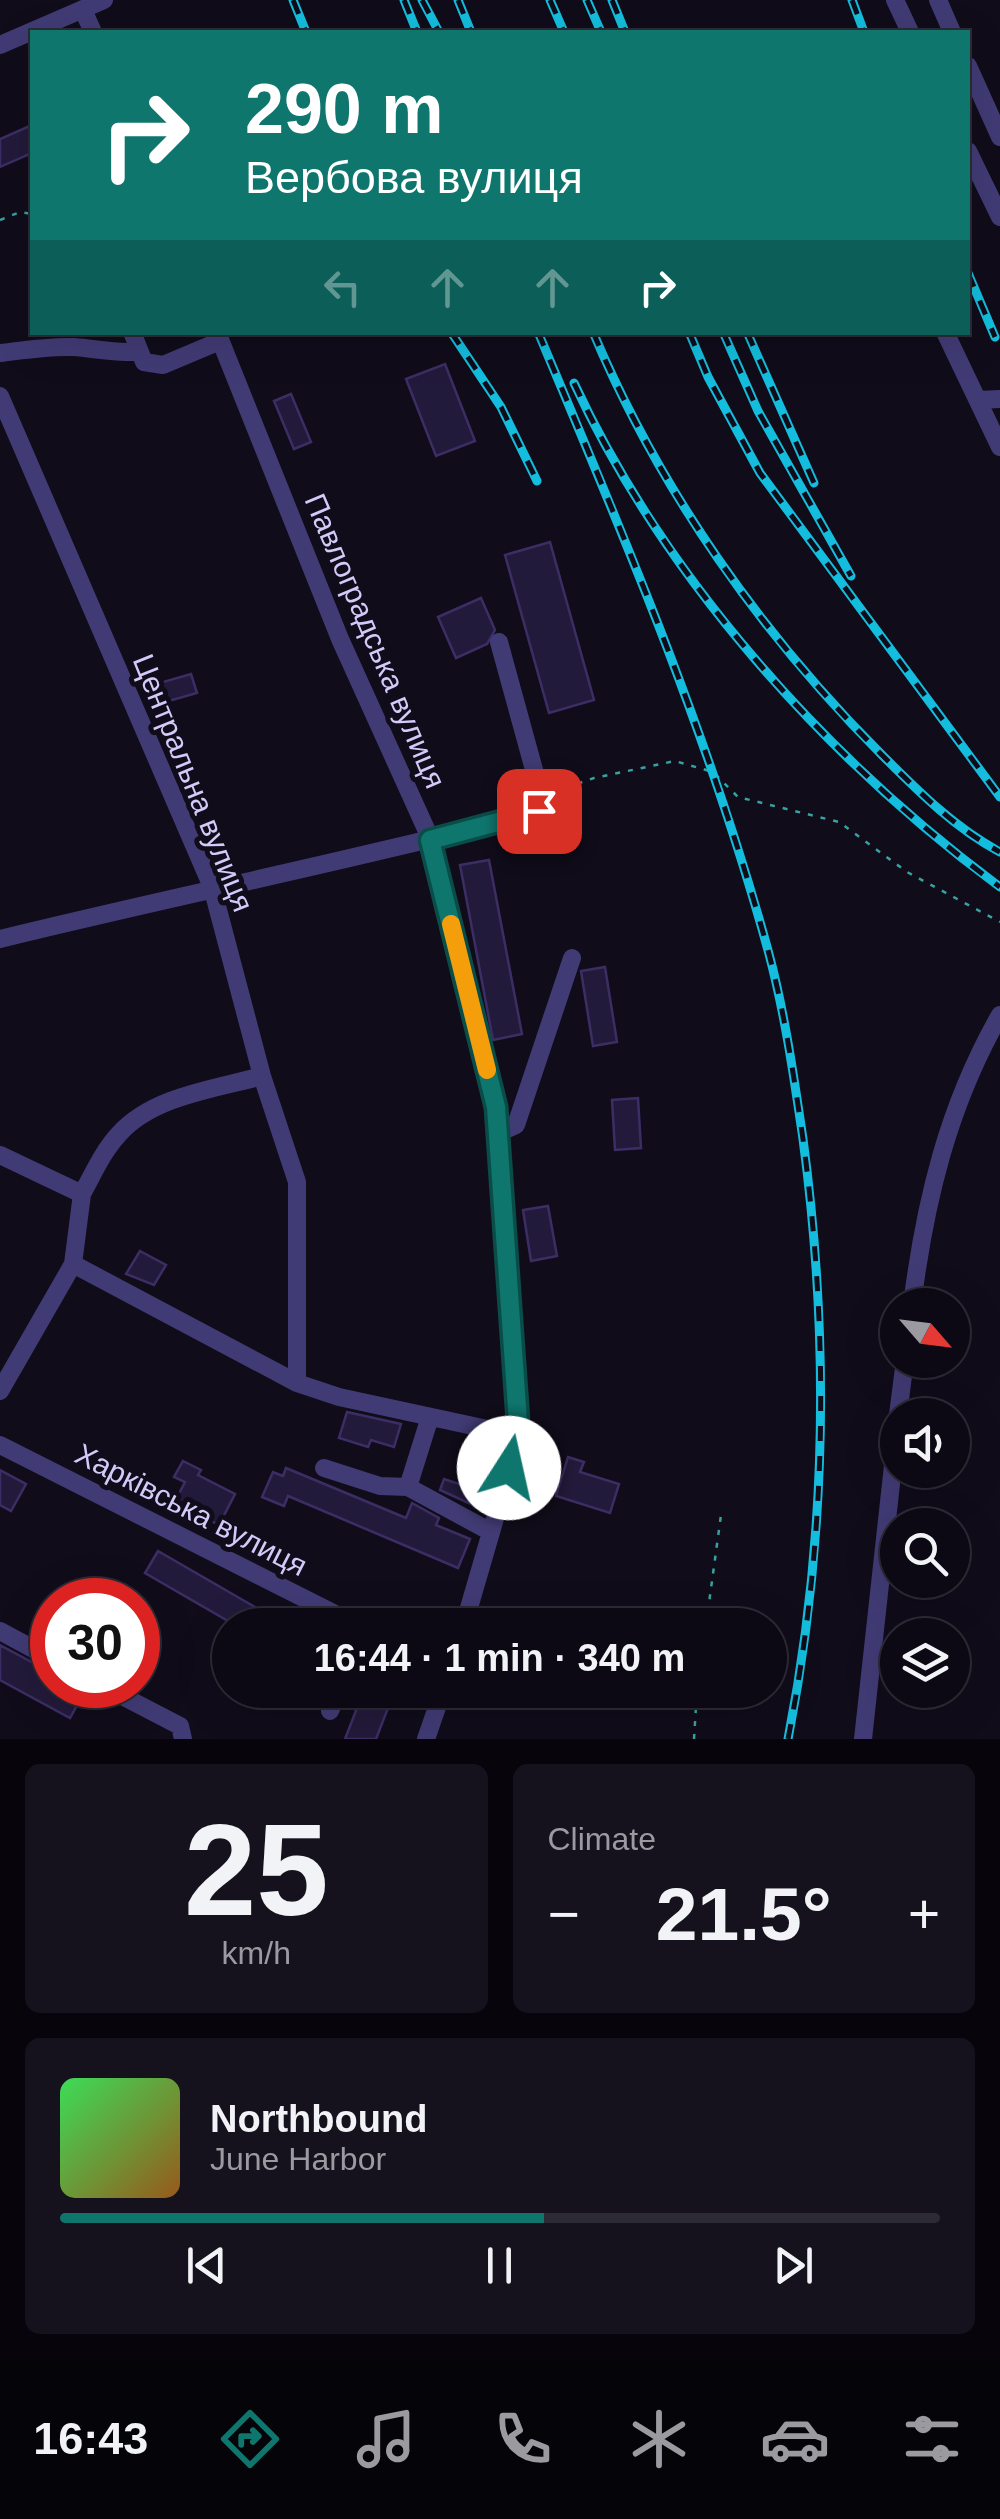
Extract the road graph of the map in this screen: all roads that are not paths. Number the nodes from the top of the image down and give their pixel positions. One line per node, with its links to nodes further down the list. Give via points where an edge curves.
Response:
1 (104, 0): 4 (street)
2 (896, 0): 7 (street)
3 (938, 0): 8 (street)
4 (83, 10): 5 (street); 6 (street)
5 (36, 30)
6 (92, 30)
7 (909, 30)
8 (951, 30)
9 (30, 32): 10 (street)
10 (0, 45)
11 (970, 70): 12 (street)
12 (1000, 136)
13 (970, 155): 14 (street)
14 (1000, 216)
15 (133, 335): 18 (street)
16 (946, 335): 22 (street)
17 (218, 337): 18 (street, via 162,365 144,362); 25 (street, Павлоградська вулиця)
18 (140, 352): 19 (street, via 76,347)
19 (0, 354)
20 (0, 396): 26 (street, Центральна вулиця)
21 (1000, 399): 22 (street)
22 (978, 400): 23 (street)
23 (1000, 446)
24 (499, 642): 25 (street, via 538,805)
25 (430, 840): 26 (street); 31 (street, Павлоградська вулиця)
26 (212, 887): 27 (street); 30 (street, Центральна вулиця)
27 (0, 939)
28 (572, 958): 31 (street, via 516,1125)
29 (1000, 1014): 35 (street, via 942,1146)
30 (262, 1076): 33 (street, via 136,1118); 36 (street, Центральна вулиця, via 297,1182)
31 (498, 1132): 39 (street, Павлоградська вулиця)
32 (0, 1155): 33 (street)
33 (82, 1194): 34 (street)
34 (73, 1264): 36 (street); 37 (street)
35 (914, 1288)
36 (296, 1383): 38 (street)
37 (0, 1390)
38 (430, 1417): 39 (street); 42 (street)
39 (519, 1436): 44 (street, Павлоградська вулиця)
40 (0, 1445): 45 (street, Харківська вулиця)
41 (324, 1468): 42 (street, via 380,1486)
42 (408, 1487): 44 (street)
43 (890, 1488): 55 (street)
44 (491, 1532): 46 (street, Павлоградська вулиця)
45 (322, 1608)
46 (469, 1608)
47 (0, 1632): 48 (street)
48 (30, 1648)
49 (146, 1708): 53 (street, via 180,1726)
50 (331, 1708): 52 (street)
51 (437, 1708): 54 (street)
52 (330, 1711)
53 (183, 1739)
54 (426, 1739)
55 (863, 1739)

